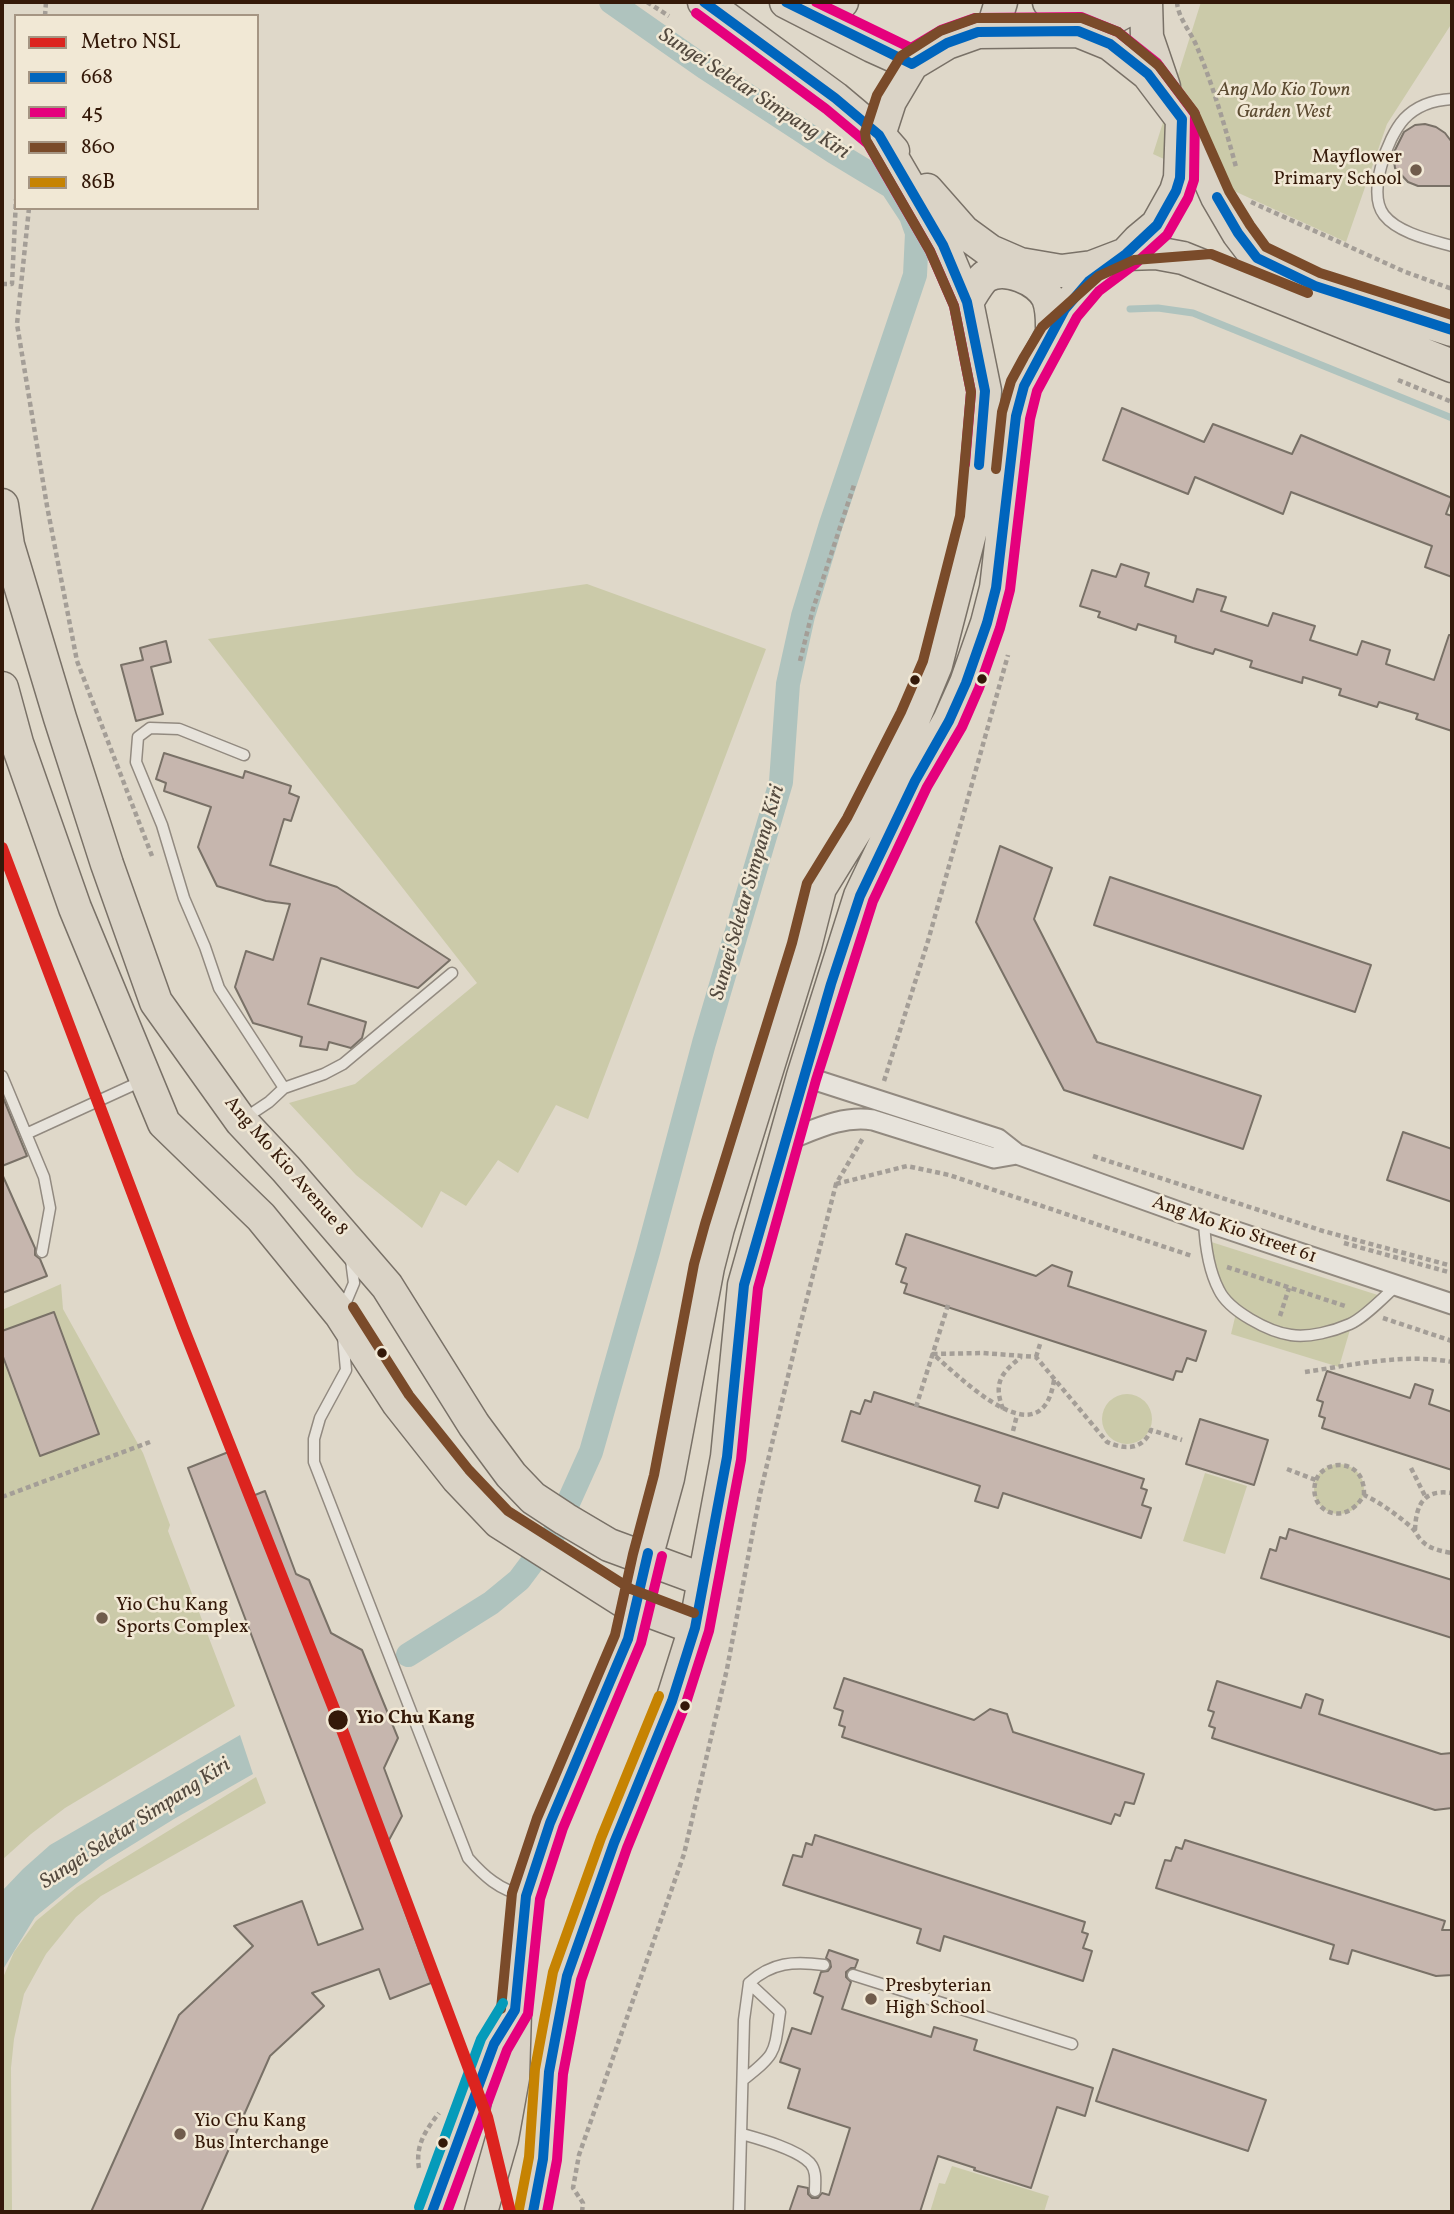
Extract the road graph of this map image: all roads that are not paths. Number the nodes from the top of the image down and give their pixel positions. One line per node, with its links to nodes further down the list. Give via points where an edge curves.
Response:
1 (704, 2): 12 (main road)
2 (786, 2): 9 (main road)
3 (793, 2): 4 (main road)
4 (842, 2)
5 (1049, 2): 6 (main road, via 1088,20 1119,16)
6 (1135, 2)
7 (1146, 2): 11 (main road, via 1147,37 1164,88)
8 (996, 16): 9 (main road, via 978,32 947,43); 11 (main road, via 1079,31 1110,44 1148,74)
9 (912, 64): 12 (main road, via 890,101)
10 (1452, 99): 13 (lane, via 1432,100 1405,117 1381,165 1377,202 1385,216 1410,234)
11 (1182, 119): 14 (main road, via 1176,191 1157,225); 17 (main road, via 1217,197 1257,258 1315,286)
12 (879, 135): 14 (main road, via 964,232 990,251 1020,264 1060,271 1091,267); 16 (main road, via 943,244)
13 (1452, 247)
14 (1126, 254): 15 (main road, via 1169,255); 18 (main road, via 1089,281 1065,309)
15 (1210, 268): 18 (main road, via 1137,274 1106,288); 19 (main road)
16 (967, 302): 18 (main road, via 984,277 1013,272 1046,294 1052,309); 39 (main road, via 985,391 974,519 936,665 914,718 859,825 820,888 718,1228 668,1478)
17 (1444, 327): 19 (main road)
18 (1052, 336): 26 (main road, via 1024,386 1016,416 996,588 987,623 949,721 860,896)
19 (1423, 354): 20 (main road)
20 (1452, 366)
21 (2, 505): 29 (main road, Ang Mo Kio Avenue 8, via 8,545 60,718 156,1002)
22 (2, 688): 27 (main road, via 75,908)
23 (244, 755): 28 (lane, via 179,729 150,728 138,737 136,762 219,988)
24 (452, 973): 28 (lane, via 343,1064)
25 (2, 1076): 30 (lane)
26 (803, 1076): 31 (main road); 32 (street, Ang Mo Kio Street 61, via 998,1139)
27 (145, 1080): 30 (lane); 38 (main road, via 164,1123 261,1217)
28 (284, 1088): 29 (lane)
29 (241, 1121): 34 (main road, Ang Mo Kio Avenue 8)
30 (26, 1134): 35 (lane, via 44,1177 50,1208)
31 (785, 1141): 32 (street, Ang Mo Kio Street 61, via 858,1118 994,1158); 40 (main road, via 744,1285 727,1457)
32 (1017, 1154): 33 (street, Ang Mo Kio Street 61)
33 (1204, 1221): 36 (street, Ang Mo Kio Street 61); 36 (lane, via 1209,1261 1220,1292 1241,1313 1266,1327 1292,1335 1320,1333 1352,1323)
34 (342, 1233): 38 (lane, via 354,1266 354,1283); 39 (main road, Ang Mo Kio Avenue 8, via 387,1286 474,1425 511,1475 533,1498 565,1520 609,1545)
35 (42, 1252)
36 (1396, 1286): 37 (street, Ang Mo Kio Street 61)
37 (1452, 1304)
38 (341, 1315): 41 (main road, via 398,1404 499,1522); 43 (lane, via 346,1370 320,1418 314,1462 468,1858 503,1888)
39 (646, 1558): 40 (main road, Ang Mo Kio Avenue 8); 41 (main road)
40 (704, 1580): 42 (main road)
41 (636, 1608): 42 (main road); 43 (main road, via 615,1672 550,1823)
42 (695, 1628): 49 (main road, via 672,1701 614,1843 567,1976)
43 (526, 1896): 47 (main road)
44 (824, 1965): 46 (lane, via 782,1964)
45 (853, 1975): 48 (lane)
46 (749, 1983): 50 (lane); 50 (lane, via 780,2012 774,2050)
47 (515, 2010): 54 (main road, via 494,2044); 55 (main road, via 513,2078)
48 (1072, 2045)
49 (549, 2072): 53 (main road); 56 (main road)
50 (743, 2080): 51 (lane)
51 (742, 2134): 52 (lane, via 781,2146 810,2164); 57 (lane)
52 (815, 2191)
53 (541, 2210)
54 (432, 2212)
55 (481, 2212)
56 (501, 2212)
57 (738, 2212)

